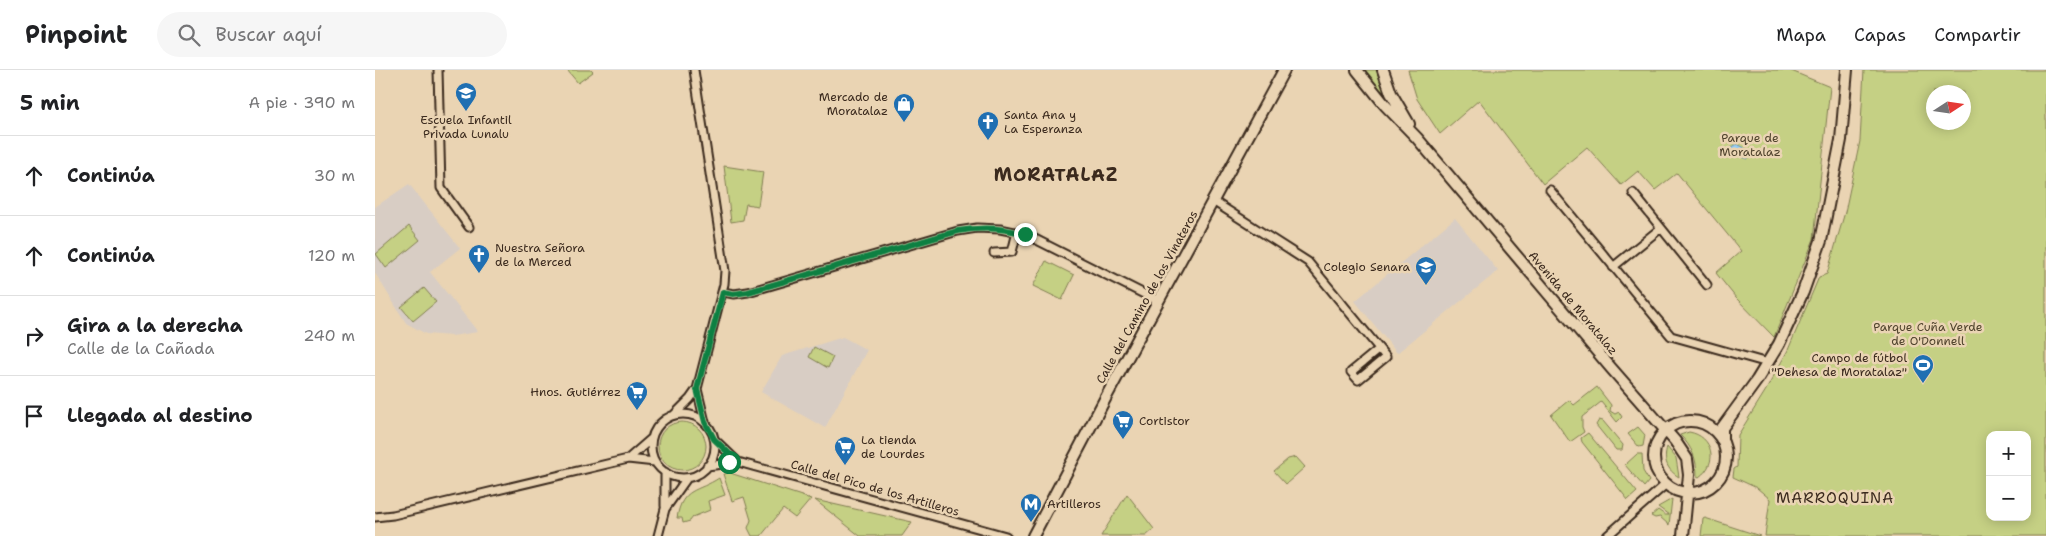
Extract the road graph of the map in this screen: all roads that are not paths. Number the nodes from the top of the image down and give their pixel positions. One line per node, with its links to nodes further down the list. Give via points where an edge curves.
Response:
1 (438, 70): 11 (street, via 441,188)
2 (694, 70): 17 (street, via 725,270)
3 (1284, 70): 10 (street, Calle del Camino de los Vinateros)
4 (1357, 70): 7 (street, Avenida de Moratalaz)
5 (1383, 70): 7 (street, Avenida de Moratalaz, via 1391,93)
6 (1847, 70): 20 (street, via 1841,140 1821,241 1803,292)
7 (1417, 138): 25 (street, Avenida de Moratalaz)
8 (1550, 190): 15 (street)
9 (1633, 193): 12 (street)
10 (1213, 201): 18 (street, Calle del Camino de los Vinateros); 19 (street, via 1308,262)
11 (469, 226)
12 (1661, 228): 15 (street); 16 (street)
13 (1017, 232): 14 (street, via 1012,252); 17 (street, via 977,228 958,231 748,292); 18 (street)
14 (994, 254)
15 (1613, 267): 20 (street, via 1671,336)
16 (1707, 284)
17 (723, 292): 21 (street)
18 (1158, 302): 40 (street, Calle del Camino de los Vinateros)
19 (1379, 348): 19 (street, via 1351,372 1358,380 1385,356)
20 (1768, 363): 24 (street)
21 (697, 389): 22 (street); 23 (street)
22 (675, 415): 23 (street, via 690,414); 26 (street, via 659,425)
23 (705, 422): 27 (street)
24 (1717, 429): 25 (street, via 1688,421); 35 (street, via 1725,454 1722,472 1711,486)
25 (1665, 430): 34 (street, via 1659,438 1654,458); 35 (street, Avenida de Moratalaz, via 1687,459)
26 (651, 439): 28 (street); 29 (street)
27 (714, 439): 30 (street, Calle del Pico de los Artilleros); 31 (street, via 714,454)
28 (628, 459): 29 (street); 37 (street)
29 (655, 462): 32 (street)
30 (738, 462): 31 (street, Calle del Pico de los Artilleros); 39 (street, Calle del Pico de los Artilleros)
31 (707, 466): 33 (street)
32 (665, 472): 33 (street, via 672,477); 36 (street)
33 (687, 478): 36 (street)
34 (1666, 484): 35 (street); 41 (street)
35 (1689, 493): 42 (street, Avenida de Moratalaz)
36 (665, 509): 38 (street)
37 (375, 517)
38 (658, 536)
39 (1006, 536)
40 (1033, 536)
41 (1607, 536)
42 (1683, 536)

